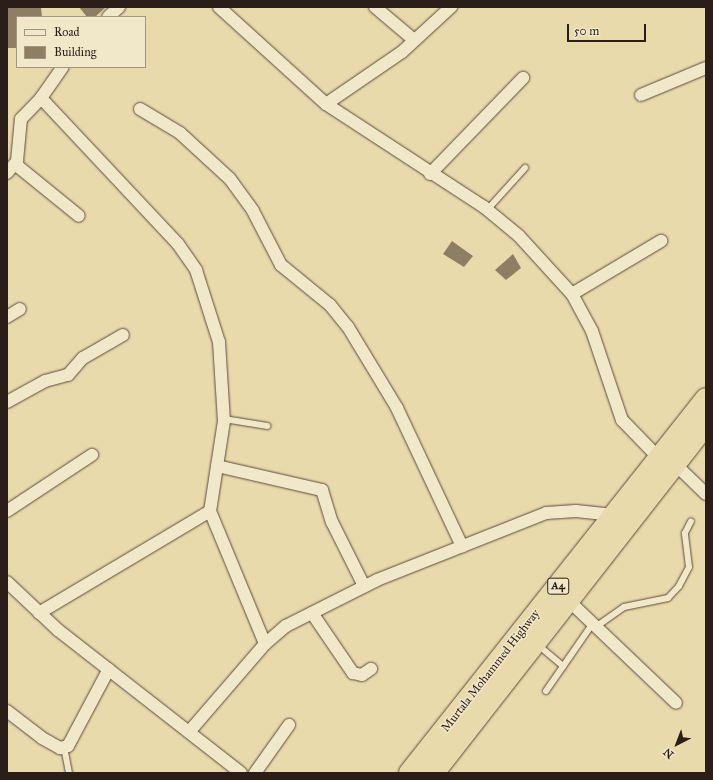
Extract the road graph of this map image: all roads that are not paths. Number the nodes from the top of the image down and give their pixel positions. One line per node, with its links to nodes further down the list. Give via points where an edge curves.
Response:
1 (118, 7): 5 (street)
2 (219, 7): 12 (street)
3 (375, 7): 6 (street)
4 (451, 7): 6 (street)
5 (109, 16)
6 (414, 40): 12 (street)
7 (62, 68): 11 (street)
8 (706, 68): 10 (street)
9 (523, 78): 17 (street)
10 (641, 95)
11 (41, 98): 14 (street, via 21,119); 27 (street, via 178,244 196,270 220,342)
12 (326, 104): 17 (street)
13 (140, 109): 38 (street, via 180,133 230,179 253,210 281,265 330,305 348,327 397,408)
14 (15, 164): 16 (street); 19 (street)
15 (526, 168): 18 (lane)
16 (7, 173)
17 (430, 174): 18 (street)
18 (487, 210): 21 (street, via 519,236)
19 (79, 216)
20 (661, 241): 21 (street)
21 (572, 294): 31 (street, via 592,331 622,420)
22 (20, 309): 23 (street)
23 (7, 317)
24 (123, 335): 26 (street, via 83,358 68,374 45,381)
25 (706, 399): 31 (highway, Murtala Mohammed Highway / A4)
26 (7, 402)
27 (224, 419): 29 (lane); 32 (street)
28 (706, 424): 31 (highway, Murtala Mohammed Highway / A4)
29 (267, 426)
30 (92, 455): 34 (street)
31 (667, 461): 33 (street); 36 (highway, Murtala Mohammed Highway / A4); 41 (highway, Murtala Mohammed Highway / A4)
32 (217, 466): 35 (street); 39 (street, via 322,490 332,522)
33 (706, 494)
34 (7, 511)
35 (210, 511): 42 (street); 46 (street)
36 (614, 516): 38 (street, via 576,511 546,513); 59 (highway, Murtala Mohammed Highway / A4)
37 (691, 521): 44 (lane, via 685,533 689,567 668,598 624,607)
38 (462, 546): 39 (street)
39 (364, 586): 43 (street)
40 (10, 589): 42 (street)
41 (568, 600): 44 (street); 45 (highway, Murtala Mohammed Highway / A4)
42 (39, 613): 48 (street)
43 (312, 613): 46 (street, via 286,626); 49 (street, via 353,673 362,675)
44 (595, 625): 47 (lane); 51 (street)
45 (535, 642): 47 (lane); 60 (highway, Murtala Mohammed Highway / A4)
46 (265, 644): 54 (street)
47 (563, 666): 50 (lane)
48 (109, 669): 54 (street); 55 (street)
49 (371, 669)
50 (546, 691)
51 (676, 703)
52 (7, 711): 55 (street, via 42,738 60,748)
53 (289, 725): 58 (street)
54 (189, 732): 57 (street)
55 (64, 747): 56 (lane)
56 (69, 773)
57 (241, 773)
58 (255, 773)
59 (410, 773)
60 (433, 773)

